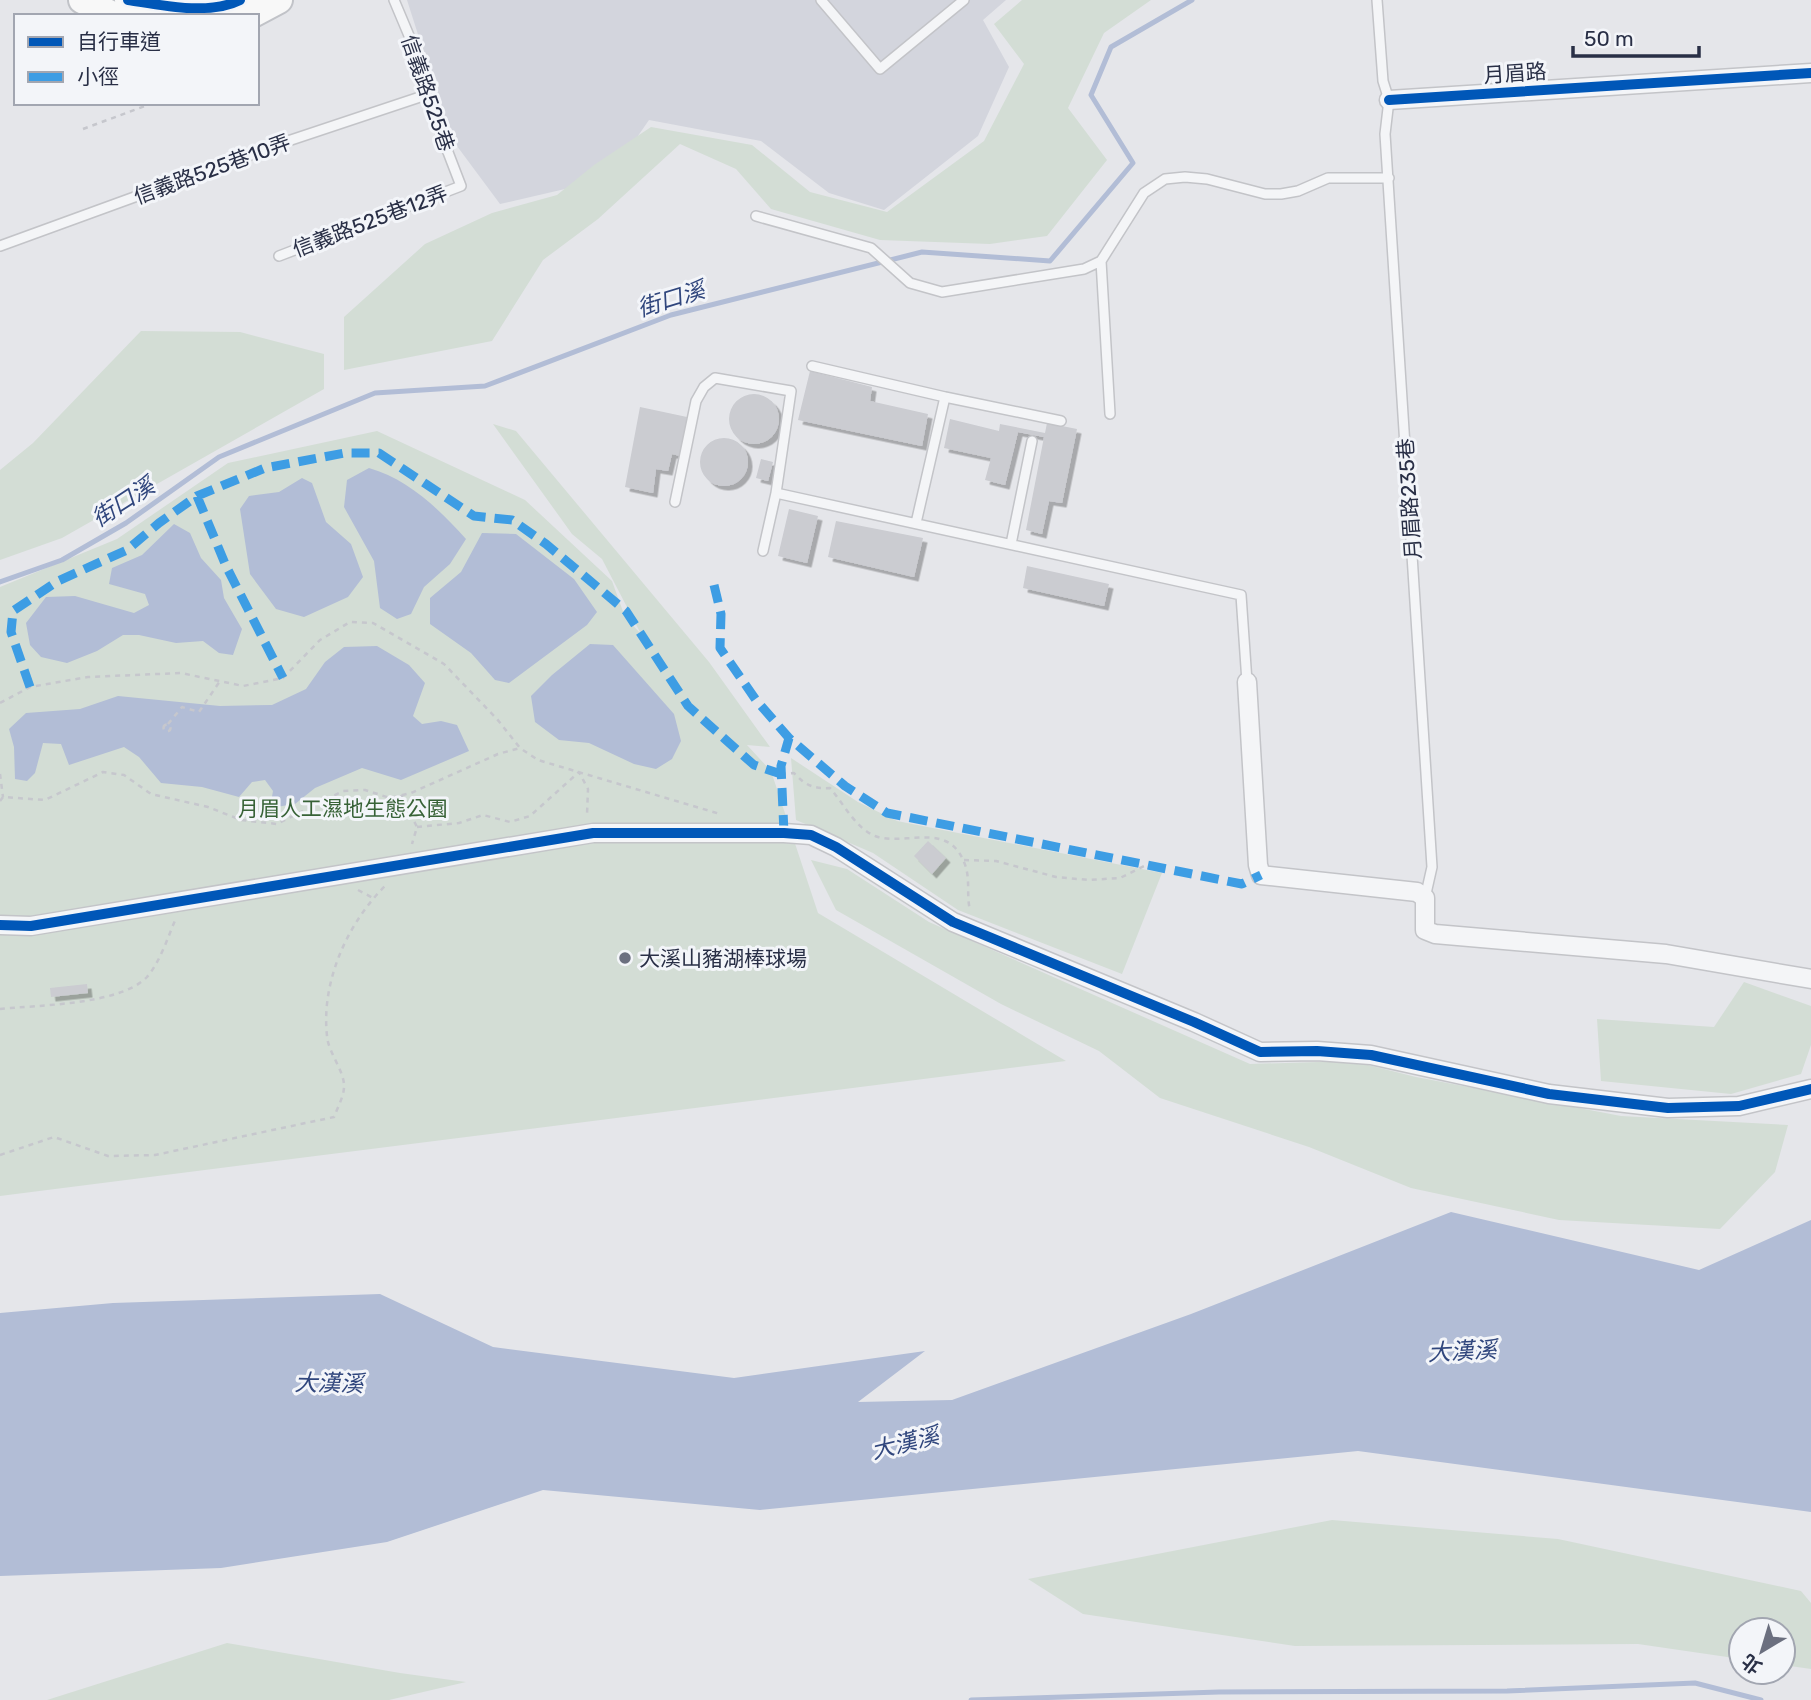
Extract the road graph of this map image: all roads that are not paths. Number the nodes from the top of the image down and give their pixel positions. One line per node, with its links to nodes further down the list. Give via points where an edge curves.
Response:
1 (82, 0): 9 (main road)
2 (128, 0): 3 (main road, via 200,8)
3 (240, 0)
4 (279, 0): 10 (main road)
5 (394, 0): 12 (lane, 信義路525巷, via 418,57)
6 (821, 0): 7 (lane, via 880,69)
7 (964, 0)
8 (1377, 0): 13 (lane, 月眉路235巷, via 1383,81)
9 (111, 14)
10 (253, 14)
11 (1811, 73): 13 (street, 月眉路)
12 (426, 94): 15 (lane, 信義路525巷); 17 (lane, 信義路525巷10弄)
13 (1389, 100): 14 (lane, 月眉路235巷, via 1385,134)
14 (1389, 178): 19 (lane, via 1328,178 1281,194 1206,179 1165,179 1144,193); 31 (lane, 月眉路235巷, via 1432,867)
15 (461, 186): 18 (lane, 信義路525巷12弄)
16 (756, 216): 19 (lane, via 871,248 910,283 942,292 1065,274)
17 (0, 246)
18 (279, 256)
19 (1101, 261): 22 (lane)
20 (812, 366): 21 (lane)
21 (945, 397): 23 (lane); 27 (lane)
22 (1110, 414)
23 (1062, 421)
24 (1032, 441): 28 (lane)
25 (775, 493): 26 (lane, via 791,391 715,379 696,401); 27 (lane); 29 (lane)
26 (675, 502)
27 (916, 523): 28 (lane)
28 (1011, 544): 30 (lane, via 1241,595)
29 (763, 551)
30 (1247, 682): 31 (street, via 1261,875 1417,892)
31 (1425, 898): 33 (street, via 1425,930 1435,934 1666,954)
32 (0, 925): 34 (street, via 31,926 585,834 811,835 953,922 1260,1052 1371,1055 1549,1094 1668,1108 1739,1106)
33 (1811, 979)
34 (1811, 1089)

